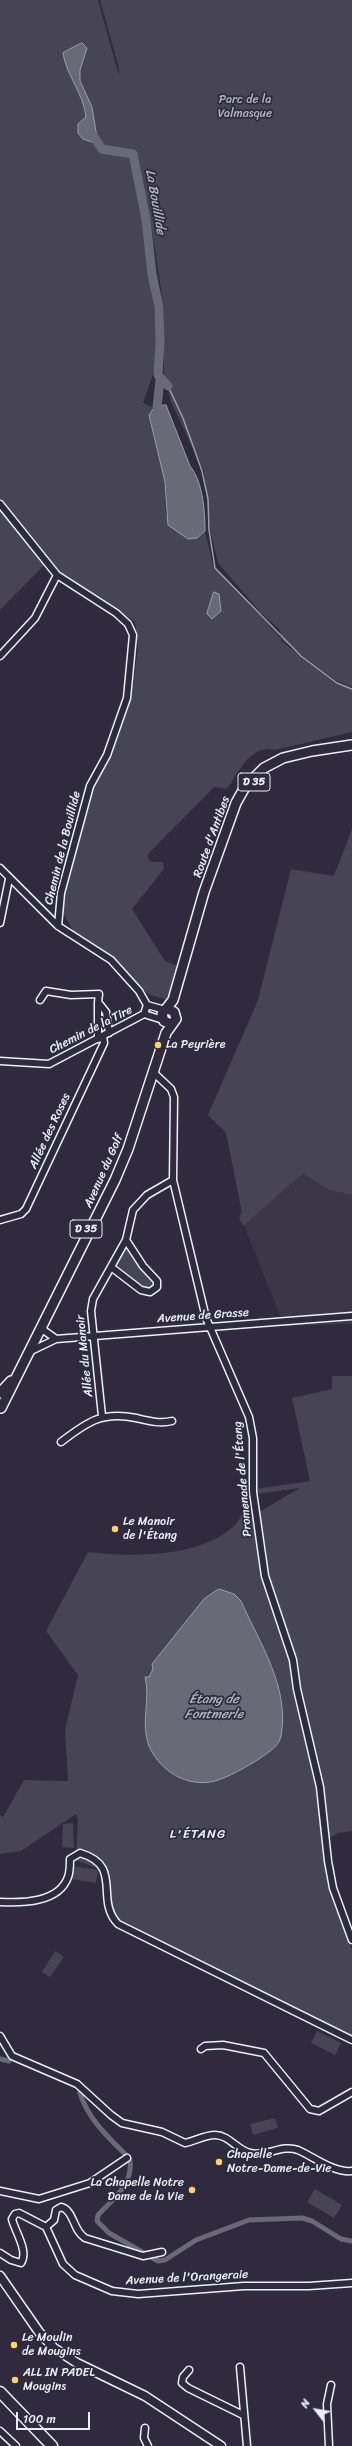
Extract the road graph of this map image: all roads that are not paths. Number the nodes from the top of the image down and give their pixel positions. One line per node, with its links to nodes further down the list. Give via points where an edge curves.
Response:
1 (0, 504): 2 (street, Chemin de la Bouillide)
2 (57, 575): 3 (street, via 35,618); 10 (street, Chemin de la Bouillide, via 116,613 128,624 133,635 127,698 109,749 85,801 61,893)
3 (0, 656)
4 (352, 745): 7 (main road, Route d'Antibes / D 35, via 293,755 273,762 256,774 236,803)
5 (352, 748): 7 (main road, Route d'Antibes / D 35, via 296,757 276,764 259,776 240,804)
6 (0, 868): 8 (street)
7 (212, 878): 14 (main road, Route d'Antibes / D 35)
8 (9, 879): 9 (street); 10 (street)
9 (0, 923)
10 (58, 926): 13 (street, via 111,960 139,991)
11 (40, 1000): 12 (street, via 46,991 71,995 99,994)
12 (98, 1002): 17 (street); 17 (street, via 106,1012)
13 (147, 1005): 14 (street); 15 (street)
14 (169, 1010): 16 (main road, via 162,1016); 16 (main road, via 176,1019)
15 (144, 1014): 16 (street); 17 (street, Chemin de la Tire)
16 (166, 1022): 19 (main road, Avenue du Golf / D 35, via 166,1033); 29 (main road, Avenue du Golf / D 35, via 124,1147)
17 (104, 1036): 18 (street, Chemin de la Tire, via 49,1064); 23 (street, Allée des Roses, via 104,1043 26,1208 21,1214)
18 (0, 1061)
19 (153, 1072): 20 (main road, Avenue du Golf / D 35); 21 (street, Promenade de l'Étang)
20 (150, 1084): 21 (street); 28 (main road, Avenue du Golf / D 35, via 116,1180)
21 (166, 1084): 22 (street, Promenade de l'Étang, via 174,1097)
22 (173, 1180): 24 (street, Allée du Manoir, via 137,1204 129,1220); 27 (street, Promenade de l'Étang)
23 (0, 1220)
24 (126, 1240): 25 (street, Allée du Manoir); 25 (street, via 157,1282 157,1287 150,1292 141,1290)
25 (111, 1267): 30 (street, Allée du Manoir, via 93,1299)
26 (352, 1316): 27 (street, Avenue de Grasse)
27 (209, 1326): 30 (street, Avenue de Grasse); 39 (street, Promenade de l'Étang, via 249,1417 253,1438 253,1492 265,1576 293,1660 297,1689 320,1786 333,1888)
28 (42, 1329): 29 (main road); 31 (street); 32 (main road, Avenue du Golf / D 35)
29 (33, 1336): 33 (main road, Avenue du Golf / D 35, via 8,1386)
30 (93, 1336): 31 (street, Avenue de Grasse); 35 (street, Allée du Manoir)
31 (56, 1339): 32 (street, Avenue de Grasse)
32 (31, 1351): 34 (main road, Avenue du Golf / D 35)
33 (0, 1393)
34 (0, 1408)
35 (102, 1416): 36 (street, via 118,1415 162,1423); 37 (street)
36 (172, 1421)
37 (61, 1442)
38 (0, 1902): 41 (street, via 38,1901 62,1888 68,1877 70,1859 80,1854 93,1857 102,1864 111,1916 118,1924)
39 (352, 1940)
40 (0, 2036): 45 (street, via 12,2056 77,2084 122,2123 162,2132 185,2143 214,2135 228,2139 250,2152 262,2154 286,2148 297,2150 313,2159)
41 (352, 2040)
42 (201, 2049): 43 (street, via 205,2046 223,2045 264,2053 310,2109 315,2111)
43 (352, 2092)
44 (127, 2158): 46 (street, via 90,2183 39,2198)
45 (352, 2171)
46 (0, 2191)
47 (46, 2227): 48 (street, via 54,2220 56,2210 64,2208 77,2231 85,2238 151,2256); 49 (street, via 25,2215 15,2214 12,2219 24,2252 24,2259 21,2263 16,2263); 51 (street, Avenue de l'Orangeraie, via 55,2249 67,2268 75,2275 112,2291 138,2294 244,2286 309,2286)
48 (162, 2252)
49 (0, 2253)
50 (0, 2276): 64 (main road, via 39,2332 54,2348 77,2363 145,2396)
51 (352, 2282)
52 (240, 2367): 57 (street)
53 (189, 2370): 57 (street, via 182,2383 188,2388)
54 (331, 2385): 66 (street, via 327,2404)
55 (0, 2392): 62 (highway)
56 (0, 2401): 61 (highway)
57 (243, 2415): 65 (street)
58 (145, 2428): 63 (street, via 144,2438)
59 (0, 2431): 60 (street)
60 (16, 2446)
61 (42, 2446)
62 (52, 2446)
63 (148, 2446)
64 (221, 2446)
65 (247, 2446)
66 (329, 2446)

